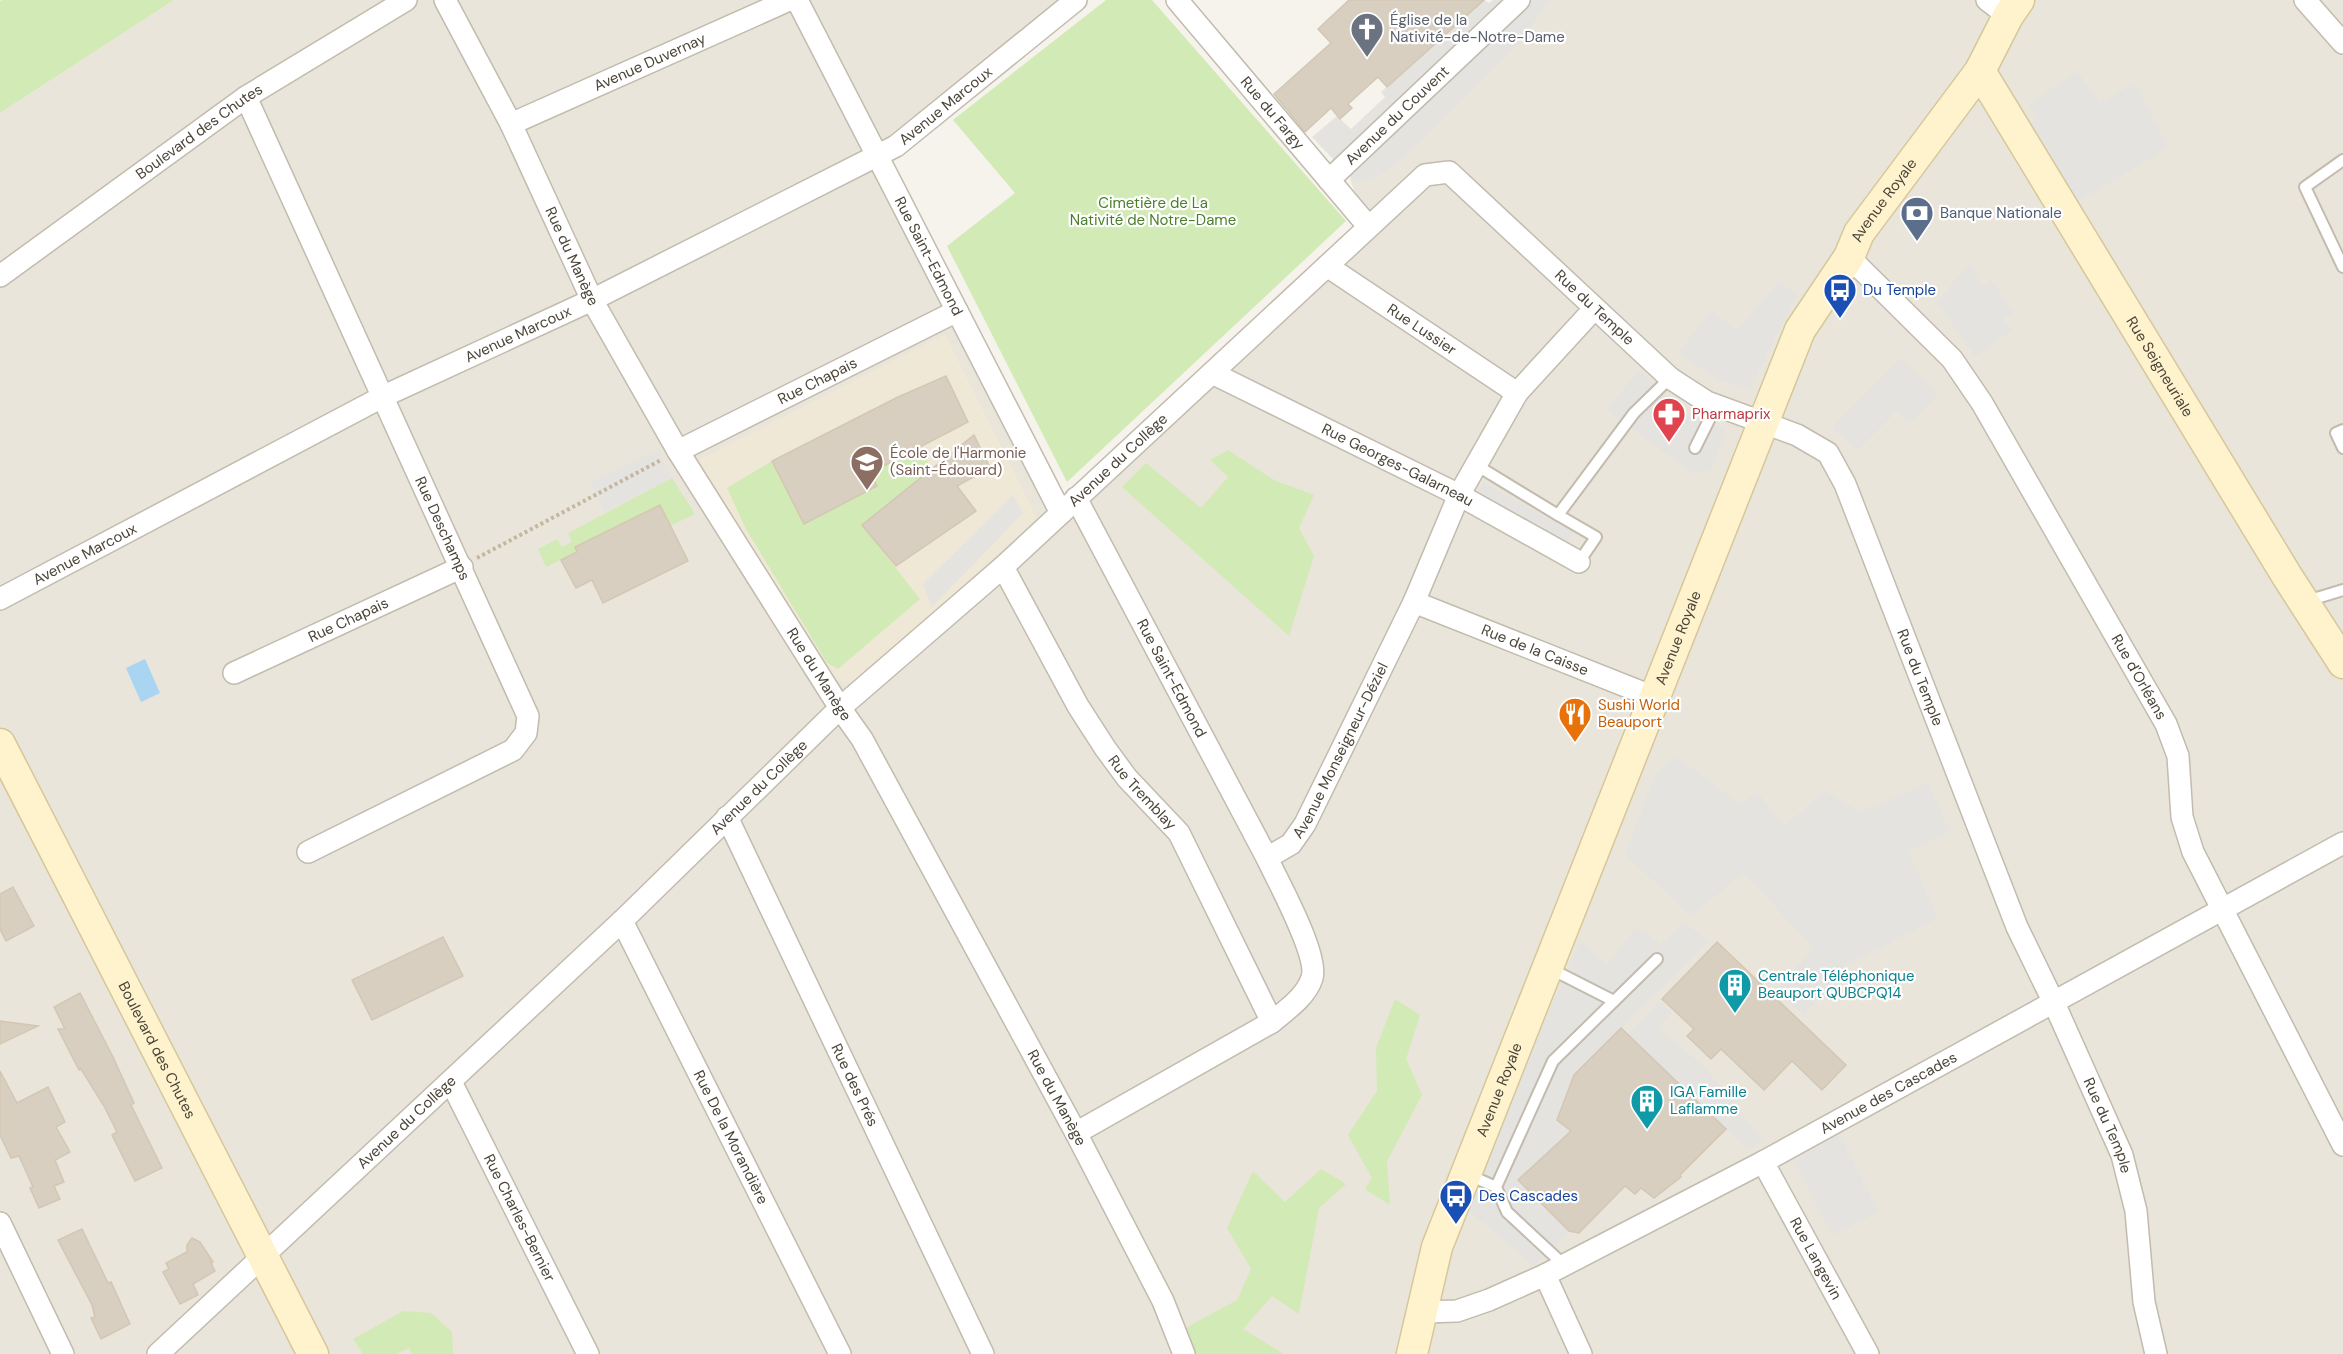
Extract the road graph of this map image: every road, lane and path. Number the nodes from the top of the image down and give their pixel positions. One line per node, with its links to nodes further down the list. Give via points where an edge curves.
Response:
1 (406, 0): 12 (street, Boulevard des Chutes)
2 (445, 0): 13 (street, Rue du Manège)
3 (789, 0): 13 (street, Avenue Duvernay)
4 (797, 0): 14 (street, Rue Saint-Edmond)
5 (1076, 0): 14 (street, Avenue Marcoux, via 897,146)
6 (1177, 0): 17 (street, Rue du Fargy)
7 (1519, 0): 17 (street, Avenue du Couvent)
8 (2304, 0): 10 (street)
9 (2005, 5): 11 (main road, Avenue Royale)
10 (2343, 42)
11 (1980, 71): 19 (main road, Avenue Royale, via 1859,233); 47 (main road, Rue Seigneuriale)
12 (246, 97): 22 (street, Boulevard des Chutes); 29 (street, Rue Deschamps)
13 (511, 124): 23 (street, Rue du Manège)
14 (876, 155): 23 (street, Avenue Marcoux); 25 (street, Rue Saint-Edmond)
15 (2343, 160): 21 (lane, via 2306,187)
16 (1449, 172): 18 (street, Avenue du Collège, via 1425,175); 24 (street, Rue du Temple)
17 (1329, 180): 18 (street, Rue du Fargy)
18 (1368, 226): 20 (street, Avenue du Collège)
19 (1849, 256): 31 (main road, Avenue Royale, via 1800,330); 57 (street, Rue d'Orléans, via 1952,359 1982,403 2166,724 2178,756 2182,817 2193,852)
20 (1327, 266): 26 (street, Avenue du Collège); 28 (street, Rue Lussier)
21 (2343, 267)
22 (0, 276)
23 (592, 300): 29 (street, Avenue Marcoux); 35 (street, Rue du Manège)
24 (1594, 309): 27 (street, Rue du Temple); 28 (street, Avenue Monseigneur-Déziel)
25 (957, 311): 35 (street, Rue Chapais); 39 (street, Rue Saint-Edmond)
26 (1212, 373): 37 (street, Rue Georges-Galarneau); 38 (street, Avenue du Collège)
27 (1670, 378): 30 (street, Rue du Temple); 40 (lane, via 1634,413)
28 (1517, 393): 36 (street, Avenue Monseigneur-Déziel)
29 (384, 396): 42 (street, Rue Deschamps); 45 (street, Avenue Marcoux)
30 (1716, 406): 31 (street, Rue du Temple); 33 (lane)
31 (1763, 422): 50 (main road, Avenue Royale); 62 (street, Rue du Temple, via 1828,453 1845,484 2017,927)
32 (2343, 430): 34 (lane, via 2336,433)
33 (1695, 448)
34 (2343, 448)
35 (678, 452): 42 (path); 51 (street, Rue du Manège)
36 (1476, 465): 37 (street, Avenue Monseigneur-Déziel); 40 (lane)
37 (1459, 495): 41 (street, Rue Georges-Galarneau); 46 (street, Avenue Monseigneur-Déziel)
38 (1076, 498): 39 (street, Avenue du Collège); 56 (street, Rue Saint-Edmond)
39 (1061, 513): 43 (street, Avenue du Collège)
40 (1558, 515): 41 (lane, via 1596,537)
41 (1579, 562)
42 (462, 567): 49 (street, Rue Chapais); 55 (street, Rue Deschamps, via 528,716 526,733 513,750)
43 (1003, 567): 51 (street, Avenue du Collège); 63 (street, Rue Tremblay, via 1100,740 1127,778 1179,833)
44 (2343, 590): 47 (lane)
45 (0, 599)
46 (1414, 602): 50 (street, Rue de la Caisse); 56 (street, Avenue Monseigneur-Déziel, via 1305,824 1291,844)
47 (2304, 603): 48 (main road, Rue Seigneuriale)
48 (2343, 663)
49 (234, 673)
50 (1656, 698): 60 (main road, Avenue Royale)
51 (840, 708): 53 (street, Avenue du Collège); 65 (street, Rue du Manège, via 862,739)
52 (0, 744): 71 (main road, Boulevard des Chutes)
53 (727, 817): 58 (street, Avenue du Collège); 79 (street, Rue des Prés)
54 (2343, 843): 57 (street, Avenue des Cascades)
55 (308, 852)
56 (1267, 858): 63 (street, via 1310,951 1312,977 1300,999)
57 (2224, 910): 62 (street, Avenue des Cascades); 66 (street, Rue d'Orléans)
58 (622, 921): 64 (street, Avenue du Collège); 78 (street, Rue De la Morandière)
59 (1657, 959): 61 (lane)
60 (1548, 968): 61 (lane); 68 (main road, Avenue Royale)
61 (1614, 1001): 69 (lane, via 1553,1061)
62 (2054, 1003): 67 (street, Avenue des Cascades); 84 (street, Rue du Temple, via 2122,1155 2136,1211 2144,1302)
63 (1272, 1022): 65 (street)
64 (451, 1082): 71 (street, Avenue du Collège); 77 (street, Rue Charles-Bernier)
65 (1076, 1133): 80 (street, Rue du Manège, via 1163,1301)
66 (2343, 1145)
67 (1763, 1162): 72 (street, Avenue des Cascades); 83 (street, Rue Langevin)
68 (1466, 1173): 69 (lane); 73 (main road, Avenue Royale, via 1437,1247)
69 (1496, 1187): 72 (lane, via 1507,1212)
70 (0, 1223): 74 (street)
71 (263, 1256): 75 (street, Avenue du Collège); 76 (main road, Boulevard des Chutes)
72 (1555, 1270): 73 (street, Avenue des Cascades, via 1457,1311); 82 (street)
73 (1423, 1312): 81 (main road, Avenue Royale)
74 (63, 1354)
75 (158, 1354)
76 (314, 1354)
77 (588, 1354)
78 (840, 1354)
79 (983, 1354)
80 (1184, 1354)
81 (1412, 1354)
82 (1581, 1354)
83 (1868, 1354)
84 (2156, 1354)

